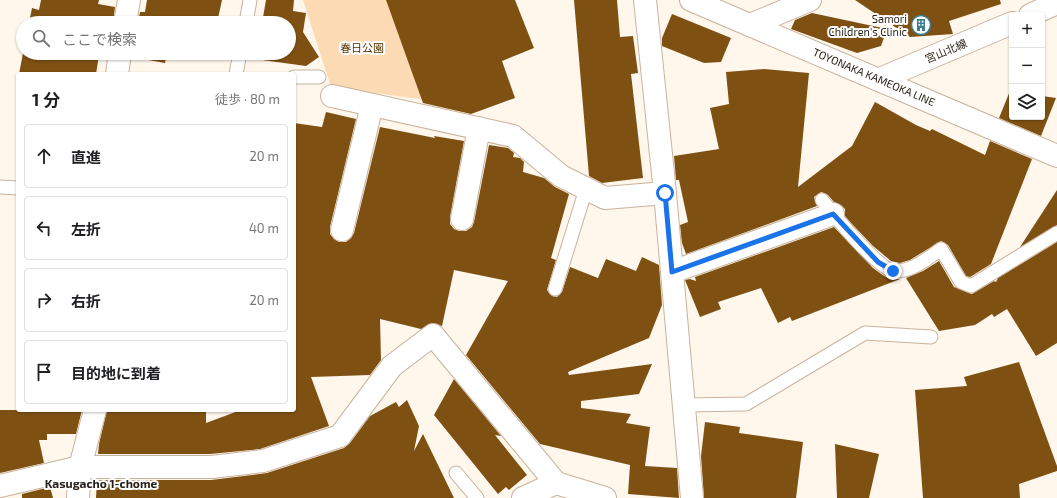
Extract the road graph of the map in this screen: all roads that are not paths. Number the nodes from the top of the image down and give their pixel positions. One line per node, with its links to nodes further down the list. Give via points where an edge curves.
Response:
1 (129, 0): 8 (street)
2 (250, 0): 9 (lane)
3 (645, 0): 26 (street)
4 (691, 0): 11 (street, TOYONAKA KAMEOKA LINE)
5 (810, 0): 11 (street)
6 (1057, 3): 7 (street)
7 (1037, 12)
8 (126, 16)
9 (247, 16)
10 (1009, 24): 18 (street, 宮山北線)
11 (750, 25): 18 (street, TOYONAKA KAMEOKA LINE)
12 (119, 60): 14 (street)
13 (239, 60): 15 (lane)
14 (117, 72)
15 (236, 72)
16 (296, 77): 17 (lane)
17 (319, 77)
18 (880, 79): 22 (street, TOYONAKA KAMEOKA LINE)
19 (332, 96): 20 (street)
20 (372, 105): 21 (street); 29 (street)
21 (479, 128): 25 (street, via 513,136 561,176); 28 (street)
22 (1057, 156)
23 (0, 187): 24 (lane)
24 (16, 188)
25 (586, 189): 26 (street, via 605,198); 32 (lane)
26 (665, 193): 31 (street)
27 (827, 207): 30 (lane, via 878,262 893,271 910,269 942,249 961,282 971,286); 31 (street)
28 (462, 219)
29 (342, 230)
30 (1057, 233)
31 (672, 272): 34 (street)
32 (555, 289)
33 (931, 337): 34 (lane, via 865,333 746,404)
34 (684, 405): 44 (street)
35 (94, 412): 36 (street)
36 (80, 467): 38 (street, via 211,467 255,462 340,436 392,366 433,335); 39 (street); 40 (street)
37 (456, 473): 41 (lane)
38 (556, 483): 42 (street); 43 (street)
39 (0, 486)
40 (78, 498)
41 (477, 498)
42 (523, 498)
43 (605, 498)
44 (692, 498)

